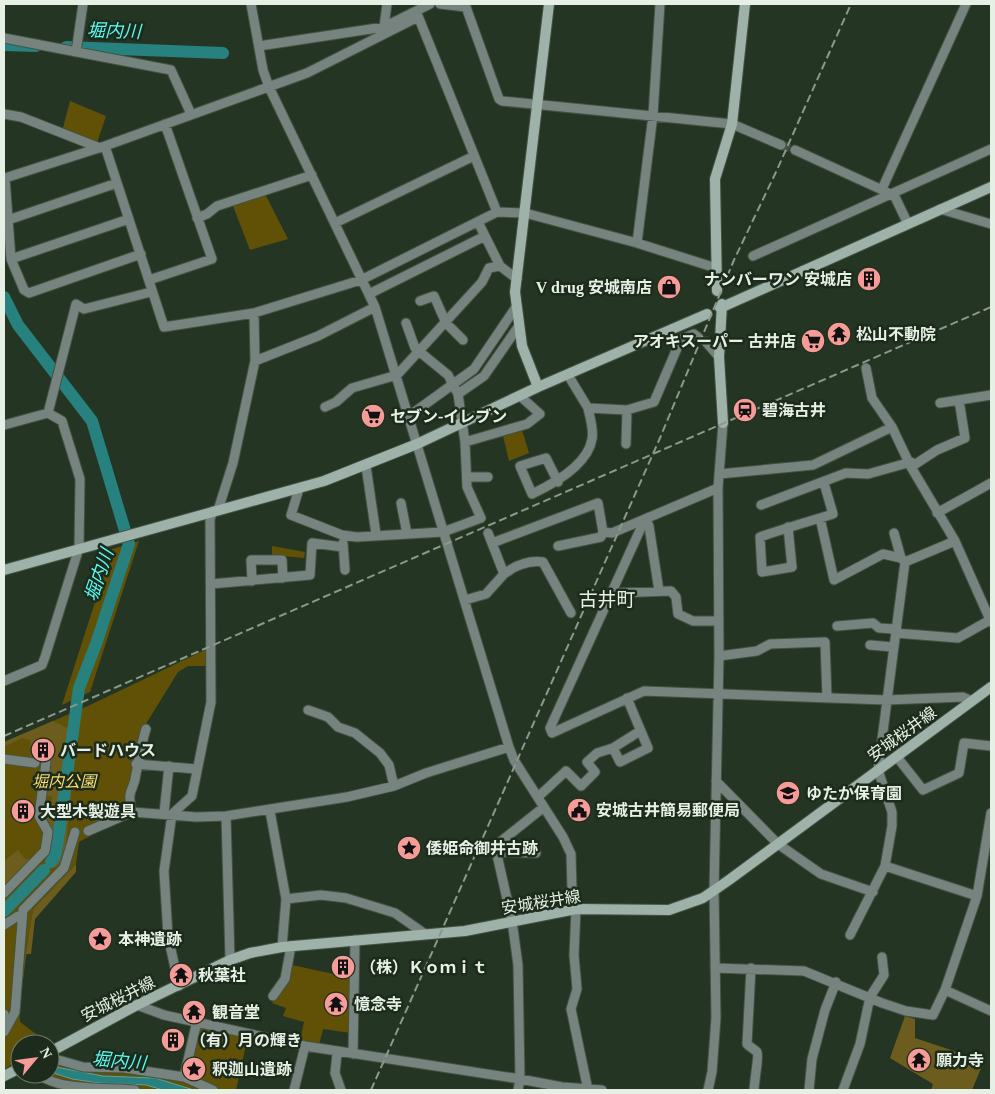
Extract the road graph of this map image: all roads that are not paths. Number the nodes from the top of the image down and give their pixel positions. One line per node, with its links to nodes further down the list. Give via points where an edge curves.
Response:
1 (83, 4): 14 (street)
2 (251, 4): 13 (street)
3 (387, 4): 11 (street)
4 (430, 4): 10 (street)
5 (440, 4): 16 (street, via 466,7 499,99)
6 (549, 4): 16 (street)
7 (660, 4): 19 (street)
8 (744, 4): 21 (street)
9 (966, 4): 30 (street)
10 (417, 14): 11 (street); 15 (street, via 307,74); 26 (street)
11 (384, 27): 13 (street)
12 (4, 38): 14 (street)
13 (258, 46): 15 (street)
14 (76, 52): 18 (street, via 171,70)
15 (269, 87): 18 (street); 27 (street)
16 (537, 105): 19 (street); 33 (street)
17 (4, 114): 23 (street, via 21,117)
18 (190, 114): 20 (street)
19 (653, 115): 21 (street); 42 (street)
20 (165, 124): 23 (street); 34 (street)
21 (732, 124): 22 (street); 47 (street, via 715,179)
22 (781, 145)
23 (103, 147): 28 (street); 36 (street, via 5,178)
24 (991, 149): 30 (street)
25 (794, 150): 30 (street)
26 (474, 156): 32 (street); 38 (street)
27 (312, 175): 34 (street, via 217,206); 38 (street)
28 (117, 183): 35 (street); 36 (street)
29 (991, 187): 31 (street)
30 (887, 192): 39 (street, via 895,197); 44 (street)
31 (940, 209): 39 (street); 40 (street)
32 (497, 212): 33 (street); 37 (street)
33 (525, 213): 42 (street); 48 (street)
34 (197, 218): 49 (street, via 212,259)
35 (129, 219): 43 (street); 45 (street)
36 (8, 220): 45 (street)
37 (478, 222): 41 (street); 50 (street)
38 (335, 223): 50 (street)
39 (908, 224): 66 (street, via 722,307)
40 (991, 224)
41 (485, 236): 46 (street); 53 (street)
42 (637, 243): 47 (street)
43 (141, 254): 45 (street, via 29,293 24,290); 49 (street)
44 (754, 256)
45 (11, 259)
46 (500, 266): 48 (street); 60 (street, via 489,268 482,282)
47 (716, 268): 51 (street)
48 (517, 279): 56 (street)
49 (149, 280): 52 (street)
50 (361, 280): 53 (street); 57 (street)
51 (717, 291)
52 (151, 292): 57 (street, via 164,327); 81 (street, via 84,309 76,304)
53 (369, 294): 55 (street)
54 (420, 300): 60 (street, via 434,296)
55 (375, 307): 67 (street, via 318,336); 69 (street)
56 (516, 307): 61 (street); 71 (street, via 474,368)
57 (254, 313): 67 (street)
58 (707, 314): 70 (street)
59 (406, 323): 65 (street)
60 (446, 323): 63 (street); 65 (street)
61 (518, 327): 72 (street); 73 (street, via 484,376)
62 (698, 337): 80 (street, via 694,334 681,339 654,402)
63 (463, 340)
64 (706, 342): 66 (street)
65 (419, 353): 69 (street); 71 (street)
66 (719, 357): 84 (street)
67 (254, 361): 102 (street, via 233,463)
68 (866, 368): 86 (street, via 872,398)
69 (397, 375): 78 (street, via 352,388); 82 (street)
70 (568, 375): 72 (street); 79 (street)
71 (452, 383): 73 (street); 82 (street)
72 (538, 387): 75 (street)
73 (458, 394): 83 (street)
74 (991, 395): 76 (street)
75 (520, 396): 83 (street); 87 (street, via 540,414 527,424)
76 (958, 400): 77 (street); 90 (street, via 965,438)
77 (940, 403)
78 (325, 407)
79 (588, 408): 80 (street); 95 (street, via 593,437 589,452)
80 (627, 410): 89 (street)
81 (48, 413): 85 (street); 118 (street, via 62,422 80,479)
82 (410, 416): 88 (street)
83 (462, 422): 87 (street); 88 (street)
84 (723, 423): 92 (street)
85 (4, 426)
86 (892, 427): 90 (street); 92 (street, via 813,465)
87 (465, 442): 93 (street)
88 (417, 444): 91 (street); 107 (street)
89 (626, 444)
90 (911, 465): 96 (street, via 868,474 846,473); 103 (street)
91 (366, 466): 99 (street); 111 (street)
92 (719, 474): 98 (street)
93 (467, 477): 94 (street); 107 (street, via 467,487 482,518)
94 (488, 477)
95 (558, 482): 95 (street, via 532,494 520,466 546,458)
96 (824, 483): 101 (street); 104 (street, via 833,514)
97 (991, 483): 103 (street)
98 (718, 488): 105 (street); 130 (street)
99 (299, 489): 102 (street); 113 (street, via 291,516)
100 (401, 503): 112 (street)
101 (761, 505)
102 (216, 510): 118 (street); 125 (street, via 210,519)
103 (937, 513): 114 (street)
104 (820, 518): 106 (street); 119 (street, via 834,580 883,554)
105 (644, 519): 108 (street, via 612,533); 126 (street, via 649,526); 127 (street)
106 (788, 527): 106 (street, via 760,537 762,572 792,567)
107 (443, 532): 112 (street); 128 (street)
108 (603, 532): 115 (street, via 598,503); 116 (street, via 601,537)
109 (488, 533): 115 (street)
110 (894, 533): 119 (street)
111 (376, 534): 112 (street); 113 (street)
112 (407, 534)
113 (342, 535): 117 (street)
114 (955, 541): 119 (street); 131 (street)
115 (492, 543): 122 (street)
116 (558, 546)
117 (343, 547): 121 (street); 123 (street, via 312,543 310,576)
118 (79, 548): 120 (street); 137 (street, via 42,664)
119 (903, 560): 133 (street)
120 (4, 570)
121 (345, 570)
122 (504, 574): 128 (street, via 486,594); 129 (street, via 532,561 543,562)
123 (283, 578): 124 (street); 124 (street, via 282,560 251,560)
124 (252, 581): 125 (street)
125 (211, 584): 155 (street, via 211,702)
126 (659, 591): 127 (street); 130 (street, via 671,591 676,597 678,614 693,621)
127 (612, 593): 140 (street, via 550,731 554,733)
128 (465, 600): 148 (street)
129 (571, 613)
130 (719, 621): 136 (street)
131 (991, 621): 133 (street, via 958,638)
132 (837, 626): 133 (street, via 873,623 879,628)
133 (895, 631): 135 (street)
134 (870, 645): 135 (street)
135 (893, 647): 142 (street)
136 (719, 656): 139 (street); 141 (street, via 757,651 770,644 825,642)
137 (4, 681)
138 (991, 687): 143 (street, 安城桜井線)
139 (718, 694): 140 (street, via 644,691); 141 (street); 158 (street)
140 (627, 698): 146 (street)
141 (827, 698): 142 (street)
142 (886, 700): 143 (street, via 963,697); 156 (street)
143 (972, 701): 150 (street, 安城桜井線)
144 (308, 710): 159 (street, via 328,717 338,727 354,733 380,753 388,765)
145 (146, 729): 153 (street)
146 (640, 731): 149 (street); 149 (street, via 648,748 620,762)
147 (991, 746): 150 (street, via 964,743 959,773 923,790)
148 (509, 747): 159 (street); 161 (street)
149 (613, 748): 161 (street, via 597,753 586,762 596,772 581,786 566,771)
150 (897, 757): 156 (street, 安城桜井線)
151 (4, 759): 157 (street, via 36,763)
152 (46, 762): 157 (street)
153 (136, 764): 154 (street); 164 (street, via 136,776 128,797)
154 (169, 766): 155 (street); 166 (street)
155 (196, 769): 160 (street)
156 (878, 770): 171 (street, 安城桜井線); 174 (street, via 892,812)
157 (44, 778): 177 (street, via 39,816 48,832 45,851)
158 (716, 781): 171 (street); 175 (street)
159 (394, 786): 163 (street)
160 (192, 796): 166 (street); 167 (street)
161 (538, 796): 162 (street)
162 (544, 807): 172 (street, via 495,846); 180 (street, via 571,854)
163 (270, 811): 168 (street); 179 (street)
164 (132, 812): 166 (street); 170 (street)
165 (991, 813): 178 (street)
166 (168, 814): 167 (street); 193 (street, via 164,871 168,936)
167 (192, 816): 168 (street)
168 (226, 816): 189 (street)
169 (75, 832): 200 (street, via 64,868 23,910 15,1012)
170 (88, 832)
171 (778, 844): 175 (street, 安城桜井線); 176 (street, via 821,874)
172 (496, 852): 173 (street); 182 (street)
173 (536, 853)
174 (885, 866): 176 (street); 178 (street)
175 (714, 890): 180 (street, 安城桜井線, via 695,902 669,910); 190 (street)
176 (873, 892): 185 (street)
177 (4, 893)
178 (977, 896): 194 (street)
179 (286, 899): 184 (street, via 322,895 346,898 395,912); 187 (street)
180 (576, 909): 182 (street, 安城桜井線); 214 (street, via 574,954 577,989 571,1010)
181 (18, 916): 183 (street)
182 (512, 921): 184 (street, 安城桜井線, via 465,931); 207 (street, via 518,965)
183 (4, 926)
184 (425, 934): 186 (street, 安城桜井線)
185 (850, 935)
186 (355, 940): 187 (street, 安城桜井線); 204 (street)
187 (287, 947): 189 (street, 安城桜井線); 195 (street, via 285,979)
188 (882, 957): 196 (street, via 884,975)
189 (230, 960): 193 (street, 安城桜井線)
190 (715, 968): 191 (street); 216 (street, via 716,1018)
191 (751, 968): 192 (street, via 804,971); 217 (street, via 747,1044 758,1056)
192 (836, 982): 196 (street); 218 (street, via 812,1059)
193 (179, 986): 197 (street, 安城桜井線)
194 (945, 990): 196 (street, via 932,1015 906,1011); 198 (street)
195 (274, 996)
196 (870, 997): 219 (street, via 860,1044)
197 (137, 1005): 199 (street, via 164,1015); 202 (street, 安城桜井線)
198 (991, 1011)
199 (197, 1021): 201 (street); 206 (street)
200 (4, 1032)
201 (305, 1046): 204 (street); 211 (street)
202 (60, 1047)
203 (338, 1054): 212 (street, via 335,1073)
204 (353, 1054): 207 (street)
205 (60, 1061): 206 (street)
206 (184, 1077): 210 (street)
207 (520, 1079): 213 (street); 214 (street)
208 (60, 1083): 209 (street, via 85,1088)
209 (135, 1090)
210 (213, 1090)
211 (294, 1090)
212 (341, 1090)
213 (518, 1090)
214 (588, 1090): 215 (street)
215 (602, 1090)
216 (708, 1090)
217 (754, 1090)
218 (808, 1090)
219 (843, 1090)

